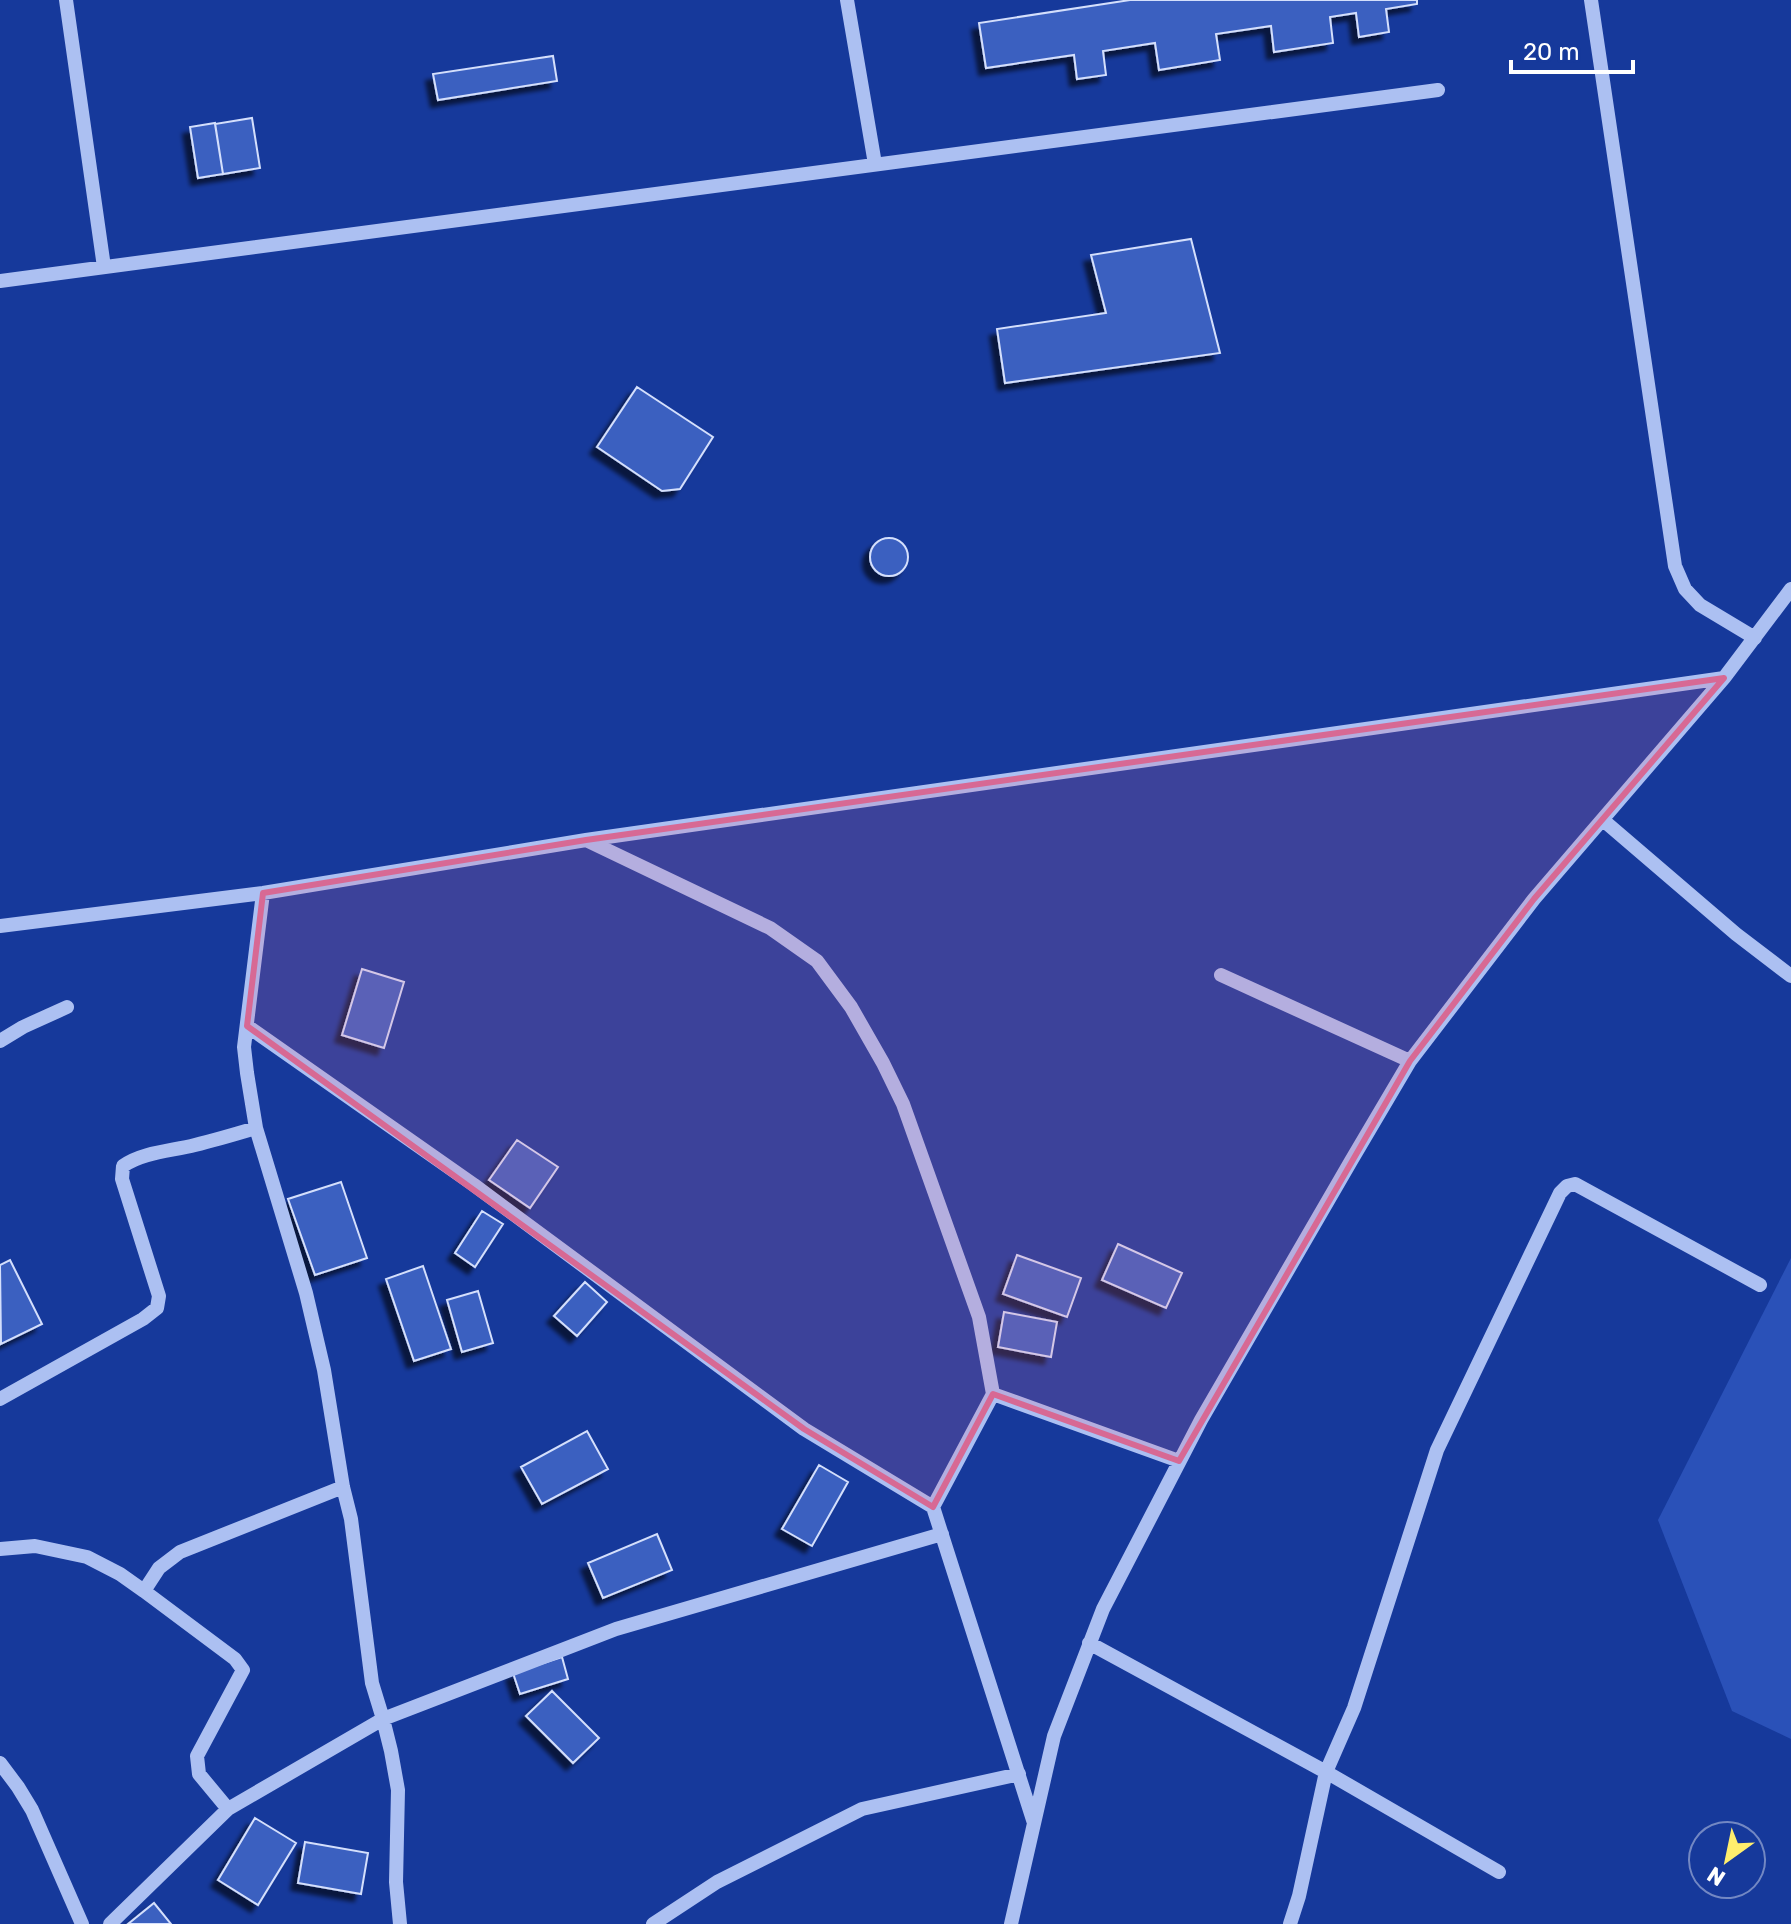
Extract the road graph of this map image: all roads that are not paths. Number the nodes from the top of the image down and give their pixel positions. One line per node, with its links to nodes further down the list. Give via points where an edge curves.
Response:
1 (66, 0): 6 (street)
2 (847, 0): 5 (street)
3 (1591, 0): 9 (street, via 1675,566 1700,605)
4 (1438, 90): 5 (street)
5 (875, 164): 6 (street)
6 (104, 267): 7 (street)
7 (0, 281)
8 (1791, 589): 9 (street)
9 (1755, 638): 10 (street)
10 (1724, 678): 11 (street); 12 (street)
11 (1603, 820): 16 (street); 20 (street, via 1534,899)
12 (586, 840): 13 (street); 23 (street, via 770,928 817,961 851,1007 903,1104 979,1317)
13 (263, 893): 14 (street); 18 (street)
14 (0, 926)
15 (1221, 975): 20 (street)
16 (1791, 976)
17 (67, 1007): 19 (street)
18 (247, 1026): 21 (street, via 244,1047); 27 (street, via 474,1185 804,1429)
19 (0, 1041)
20 (1410, 1061): 25 (street)
21 (256, 1128): 24 (street, via 123,1166 122,1179 159,1296 157,1308); 26 (street, via 306,1293)
22 (1760, 1285): 34 (street, via 1575,1184 1560,1193 1437,1450 1354,1708)
23 (993, 1394): 25 (street); 27 (street)
24 (0, 1399)
25 (1179, 1461): 31 (street)
26 (343, 1487): 30 (street, via 180,1552 159,1568); 32 (street, via 372,1683)
27 (933, 1507): 28 (street)
28 (942, 1534): 32 (street, via 616,1629); 35 (street)
29 (0, 1549): 30 (street, via 35,1546 87,1557)
30 (144, 1591): 36 (street, via 243,1670 197,1756 199,1774)
31 (1089, 1643): 34 (street); 37 (street, via 1054,1736)
32 (383, 1719): 36 (street); 41 (street, via 398,1790)
33 (0, 1763): 39 (street, via 32,1810)
34 (1326, 1772): 38 (street); 44 (street)
35 (1019, 1774): 37 (street); 42 (street, via 862,1809 717,1882)
36 (228, 1809): 40 (street)
37 (1034, 1825): 43 (street)
38 (1499, 1872)
39 (82, 1924)
40 (110, 1924)
41 (400, 1924)
42 (653, 1924)
43 (1011, 1924)
44 (1290, 1924)

